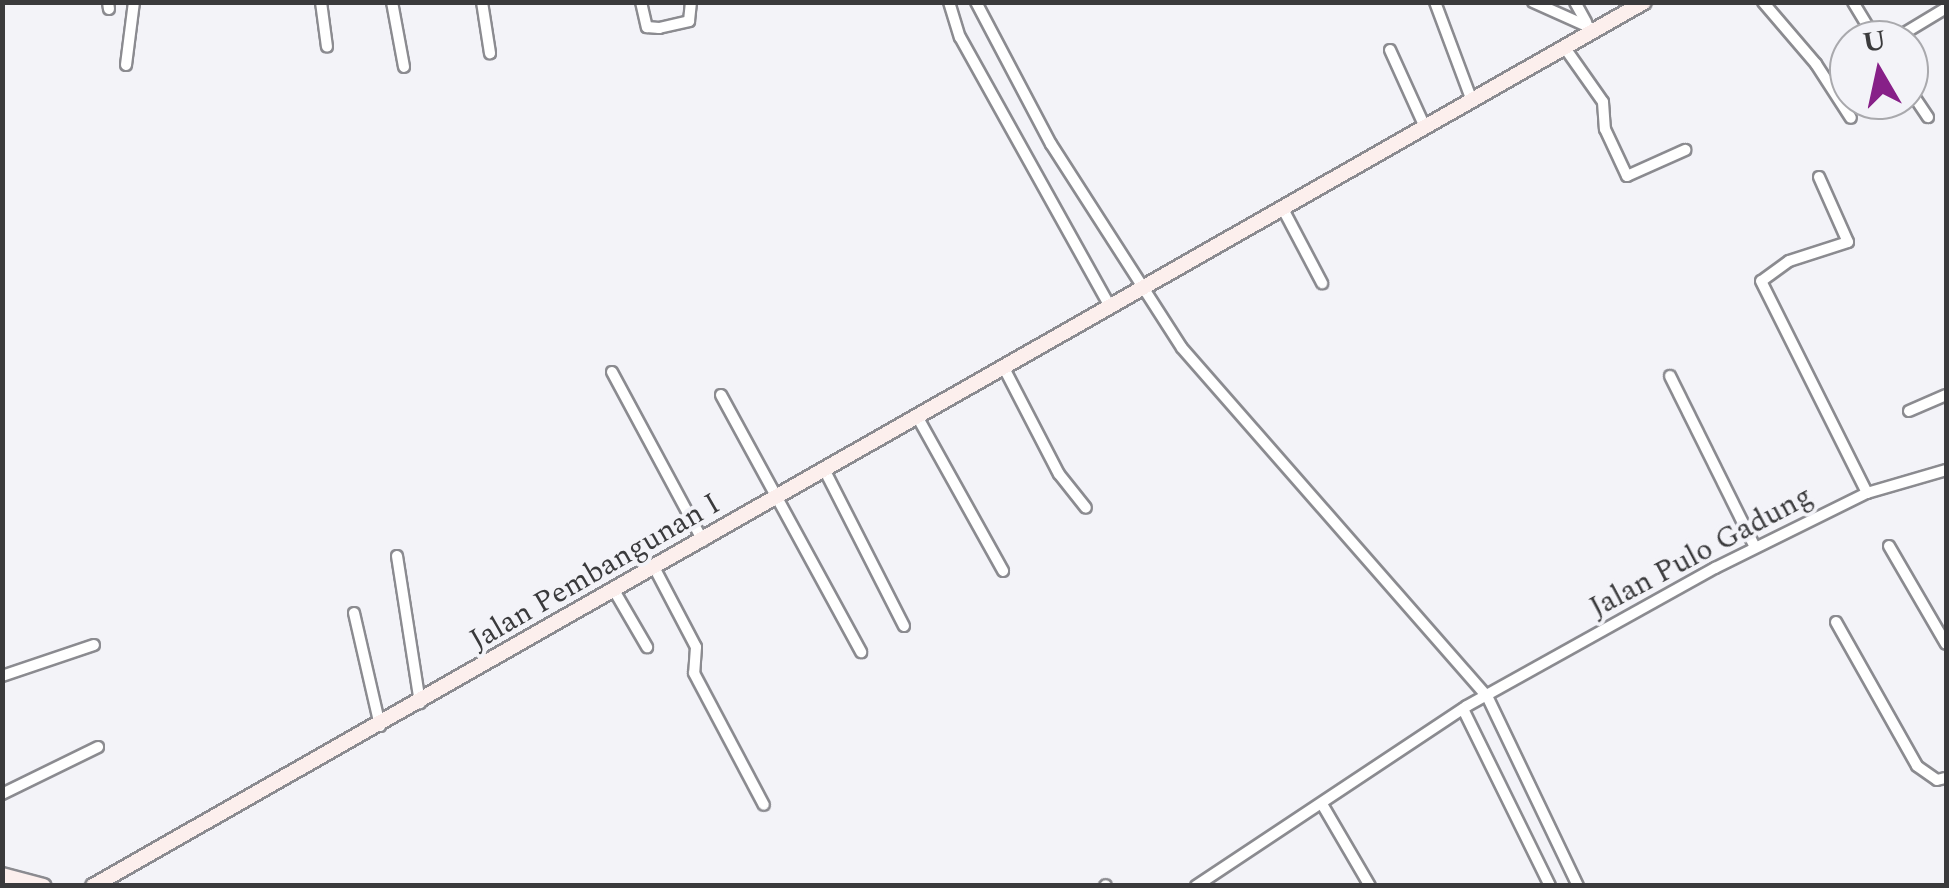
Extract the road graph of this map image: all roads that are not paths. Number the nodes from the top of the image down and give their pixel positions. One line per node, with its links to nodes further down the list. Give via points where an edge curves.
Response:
1 (134, 2): 19 (street)
2 (320, 2): 15 (street)
3 (392, 2): 20 (street)
4 (482, 2): 18 (street)
5 (641, 2): 6 (street, via 650,28 689,21)
6 (691, 2)
7 (949, 2): 28 (street, via 960,37)
8 (976, 2): 28 (street)
9 (1435, 2): 22 (street)
10 (1533, 2): 14 (street)
11 (1575, 2): 14 (street)
12 (1644, 2): 14 (main road, Jalan Pembangunan I)
13 (1763, 2): 21 (street)
14 (1591, 26): 16 (main road, Jalan Pembangunan I)
15 (327, 47)
16 (1565, 48): 22 (main road, Jalan Pembangunan I); 24 (street, via 1603,102 1605,129 1627,176)
17 (1390, 50): 23 (street)
18 (490, 54)
19 (126, 64)
20 (404, 67)
21 (1829, 84)
22 (1472, 101): 23 (main road, Jalan Pembangunan I)
23 (1425, 127): 26 (main road, Jalan Pembangunan I)
24 (1685, 150)
25 (1819, 177): 38 (street, via 1848,242 1789,261 1761,281)
26 (1283, 209): 27 (street); 28 (main road, Jalan Pembangunan I)
27 (1322, 283)
28 (1127, 298): 29 (main road, Jalan Pembangunan I); 56 (street, via 1182,348)
29 (1005, 370): 35 (main road, Jalan Pembangunan I); 40 (street, via 1059,474)
30 (612, 372): 41 (street)
31 (1670, 376): 43 (street)
32 (722, 395): 39 (street)
33 (1946, 395): 34 (street)
34 (1910, 411)
35 (918, 418): 36 (main road, Jalan Pembangunan I); 46 (street)
36 (826, 470): 39 (main road, Jalan Pembangunan I); 50 (street)
37 (1946, 470): 38 (street, Jalan Pulo Gadung)
38 (1867, 493): 43 (street, Jalan Pulo Gadung)
39 (774, 501): 41 (main road, Jalan Pembangunan I); 54 (street)
40 (1086, 508)
41 (703, 542): 45 (main road, Jalan Pembangunan I)
42 (1889, 546): 51 (street)
43 (1755, 547): 56 (street, Jalan Pulo Gadung)
44 (396, 556): 57 (street)
45 (655, 569): 47 (main road, Jalan Pembangunan I); 64 (street, via 696,647 694,674)
46 (1003, 571)
47 (616, 592): 53 (street); 57 (main road, Jalan Pembangunan I)
48 (354, 614): 59 (street)
49 (1836, 622): 61 (street, via 1917,766 1937,780)
50 (904, 626)
51 (1946, 644)
52 (94, 645): 55 (street)
53 (647, 646)
54 (860, 652)
55 (2, 676)
56 (1484, 698): 58 (street, Jalan Pulo Gadung); 71 (street)
57 (420, 703): 59 (main road, Jalan Pembangunan I)
58 (1465, 707): 63 (street, Jalan Pulo Gadung); 70 (street)
59 (380, 726): 67 (main road, Jalan Pembangunan I)
60 (98, 747): 62 (street)
61 (1946, 778)
62 (2, 794)
63 (1322, 804): 68 (street, Jalan Pulo Gadung); 69 (street)
64 (764, 805)
65 (2, 875): 66 (main road)
66 (44, 886)
67 (93, 886)
68 (1196, 886)
69 (1370, 886)
70 (1550, 886)
71 (1578, 886)

